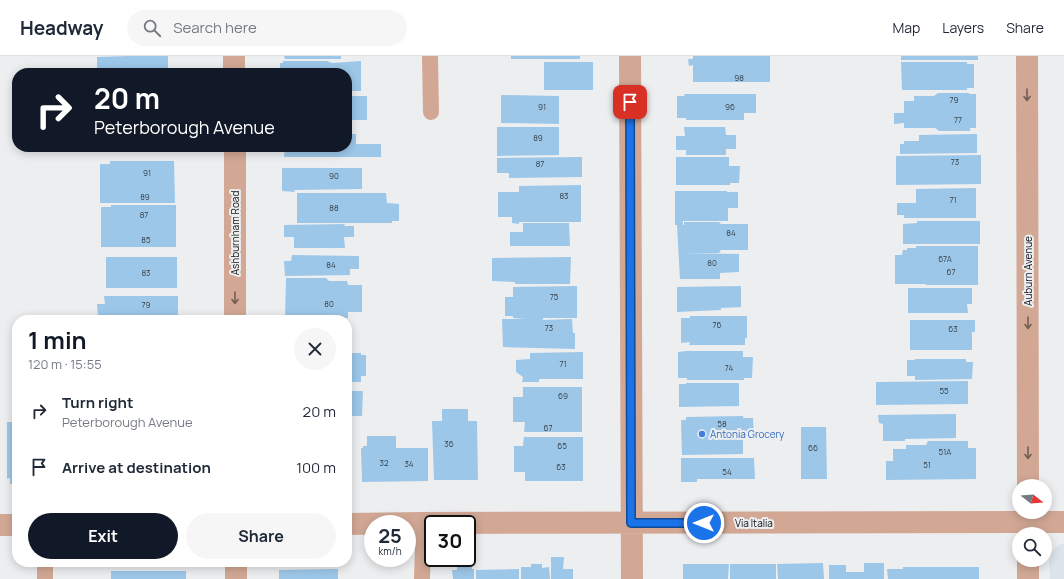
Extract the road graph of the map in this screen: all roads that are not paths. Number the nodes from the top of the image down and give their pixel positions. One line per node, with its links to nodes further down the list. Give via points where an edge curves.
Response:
1 (234, 56): 5 (street)
2 (430, 56): 6 (lane)
3 (630, 56): 12 (street)
4 (1027, 56): 9 (street, Auburn Avenue, one-way to 9)
5 (234, 68)
6 (431, 112)
7 (235, 152): 8 (street, Ashburnham Road, one-way to 8)
8 (235, 315)
9 (1028, 479)
10 (1064, 522): 13 (street, Via Italia)
11 (421, 523): 12 (street, Via Italia); 14 (street, Via Italia); 22 (lane)
12 (631, 523): 13 (street, Via Italia); 23 (street)
13 (1029, 523)
14 (352, 524)
15 (0, 525): 16 (street)
16 (12, 525)
17 (46, 567): 20 (lane)
18 (236, 567): 21 (street)
19 (1028, 567): 24 (street)
20 (45, 579)
21 (236, 579)
22 (422, 579)
23 (632, 579)
24 (1028, 579)

